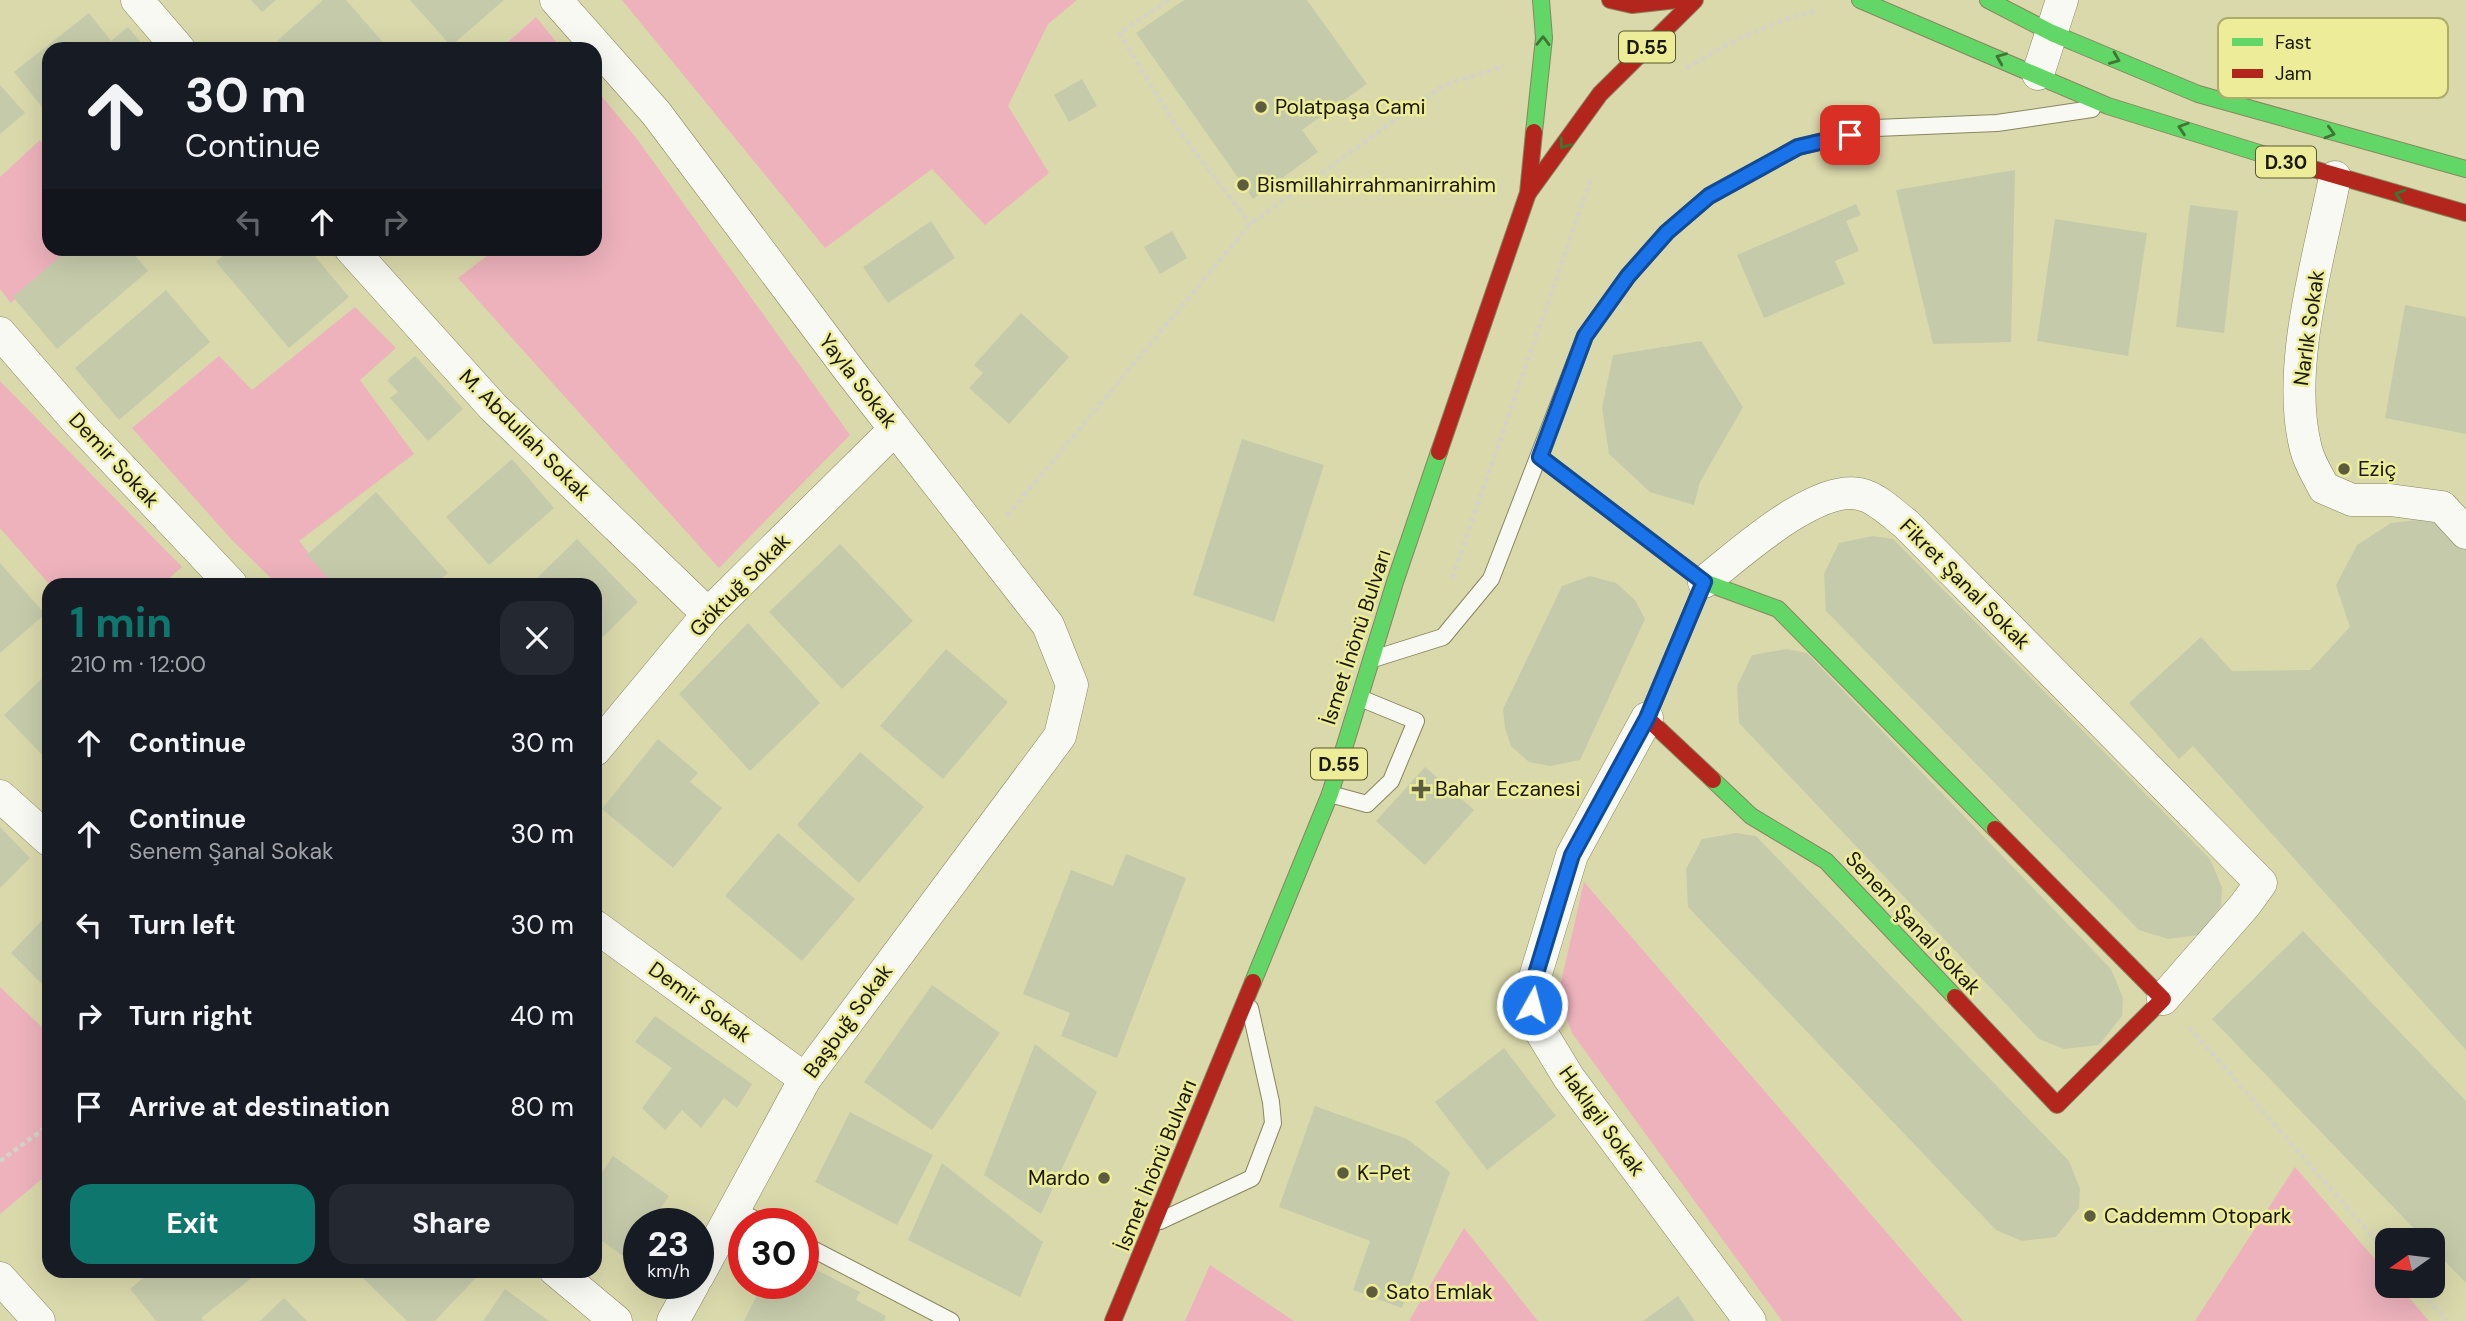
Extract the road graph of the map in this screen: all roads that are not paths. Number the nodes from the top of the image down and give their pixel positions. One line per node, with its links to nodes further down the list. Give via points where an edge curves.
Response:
1 (138, 0): 11 (street)
2 (556, 0): 12 (street, Yayla Sokak)
3 (1541, 0): 18 (main road, İsmet İnönü Bulvarı / D.55, one-way to 3, via 1545,38)
4 (1610, 0): 5 (main road, via 1632,5)
5 (1677, 0)
6 (1695, 0): 18 (main road, İsmet İnönü Bulvarı / D.55, one-way to 18, via 1600,94)
7 (1860, 0): 14 (main road, D.30, one-way to 7)
8 (1988, 0): 10 (main road, D.30)
9 (2062, 0): 10 (street)
10 (2052, 33): 14 (street); 16 (main road, D.30, one-way to 16, via 2198,94)
11 (173, 42)
12 (593, 42)
13 (602, 52): 22 (street, Yayla Sokak, via 656,113)
14 (2038, 74): 15 (main road, D.30)
15 (2108, 106): 17 (main road, D.30, one-way to 15); 23 (lane, via 1997,123 1876,128 1798,147 1709,196 1651,250 1585,336)
16 (2466, 169)
17 (2335, 177): 19 (main road, D.30, one-way to 17); 24 (street, Narlık Sokak, via 2302,345 2298,407 2306,451 2324,488 2352,500 2442,507)
18 (1528, 193): 28 (main road, İsmet İnönü Bulvarı / D.55)
19 (2466, 213)
20 (357, 256): 27 (street, M. Abdullah Sokak, via 493,407)
21 (0, 333): 25 (street, Demir Sokak)
22 (895, 429): 27 (street, Göktuğ Sokak); 32 (street, Yayla Sokak, via 1048,625 1072,685 1060,736)
23 (1540, 457): 26 (main road); 28 (lane, via 1491,579 1443,637)
24 (2466, 533)
25 (225, 578)
26 (1704, 582): 30 (main road); 38 (main road, via 1778,609); 38 (street, Fikret Şanal Sokak, via 1794,514 1842,493 1866,495 1906,524 2261,883)
27 (708, 614): 31 (street, Göktuğ Sokak)
28 (1370, 660): 29 (main road, İsmet İnönü Bulvarı / D.55)
29 (1358, 697): 33 (main road, İsmet İnönü Bulvarı / D.55); 33 (lane, via 1416,721 1391,781 1367,804)
30 (1647, 718): 40 (main road, Senem Şanal Sokak, via 1751,816 1826,861); 54 (street, Haklıgil Sokak, via 1572,855 1535,977 1532,1005 1541,1032 1569,1078)
31 (602, 742)
32 (1024, 783): 39 (street, Başbuğ Sokak)
33 (1330, 794): 37 (main road, İsmet İnönü Bulvarı / D.55)
34 (0, 796): 35 (street)
35 (42, 834)
36 (602, 931): 39 (street, Demir Sokak)
37 (1248, 999): 43 (main road, İsmet İnönü Bulvarı / D.55); 43 (lane, via 1273,1124 1252,1178)
38 (2164, 999): 40 (main road, Fikret Şanal Sokak)
39 (805, 1079): 41 (street, Başbuğ Sokak)
40 (2057, 1105)
41 (736, 1208)
42 (728, 1222): 44 (street, Başbuğ Sokak)
43 (1154, 1224): 53 (main road, İsmet İnönü Bulvarı / D.55)
44 (714, 1247)
45 (819, 1252): 52 (lane)
46 (0, 1278): 49 (street)
47 (565, 1278): 50 (street)
48 (685, 1299): 51 (street)
49 (39, 1321)
50 (616, 1321)
51 (673, 1321)
52 (951, 1321)
53 (1113, 1321)
54 (1750, 1321)

